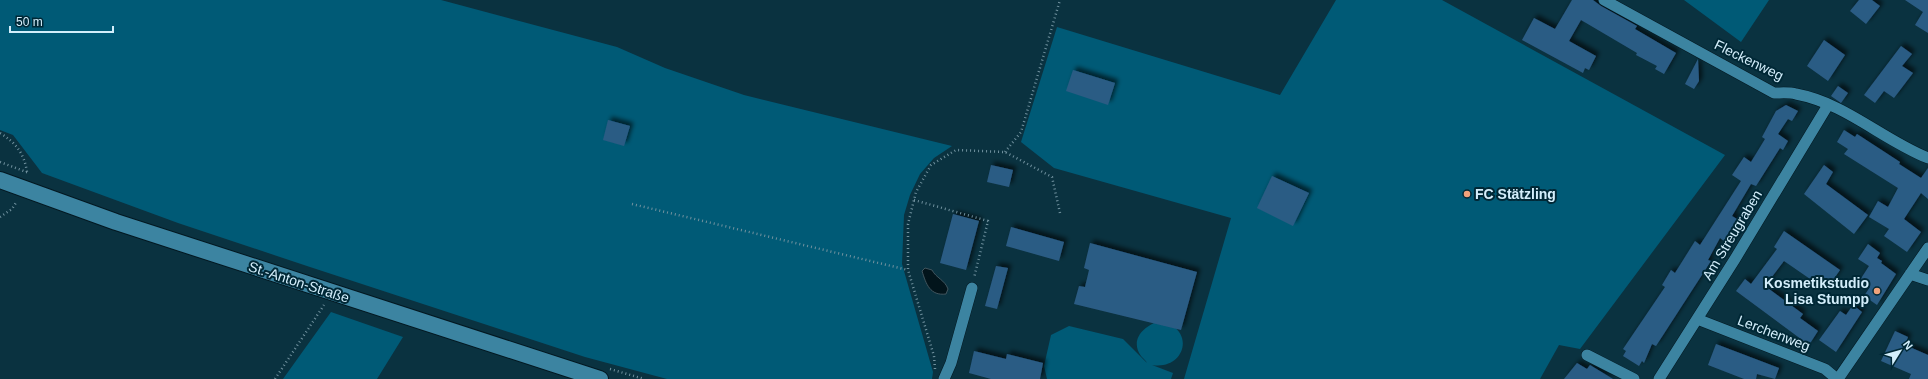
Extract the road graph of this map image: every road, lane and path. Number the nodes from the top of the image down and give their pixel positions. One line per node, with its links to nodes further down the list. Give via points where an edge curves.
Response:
1 (1060, 0): 5 (path, via 1021,132)
2 (1604, 0): 3 (street, Fleckenweg, via 1774,93 1796,94)
3 (1828, 105): 6 (street, Fleckenweg); 19 (street, Am Streugraben)
4 (0, 133): 8 (path, via 11,140 25,159 27,172)
5 (1005, 152): 9 (path, via 956,150 931,165); 11 (path, via 1052,177)
6 (1928, 158)
7 (0, 180): 8 (street, St.-Anton-Straße)
8 (22, 188): 12 (path, via 12,209); 18 (street, St.-Anton-Straße, via 116,222)
9 (914, 200): 14 (path, via 908,224); 17 (path, via 988,221)
10 (632, 204): 14 (path)
11 (1060, 214)
12 (0, 217)
13 (1928, 248): 15 (street)
14 (908, 270): 21 (path)
15 (1910, 274): 16 (street); 26 (street)
16 (1928, 280)
17 (972, 288): 21 (street, via 951,363)
18 (332, 293): 22 (path); 23 (street, St.-Anton-Straße)
19 (1697, 319): 25 (street, Am Streugraben); 26 (street, Lerchenweg, via 1825,369)
20 (1587, 355): 24 (street)
21 (940, 375)
22 (275, 379)
23 (600, 379)
24 (1634, 379)
25 (1659, 379)
26 (1838, 379)

